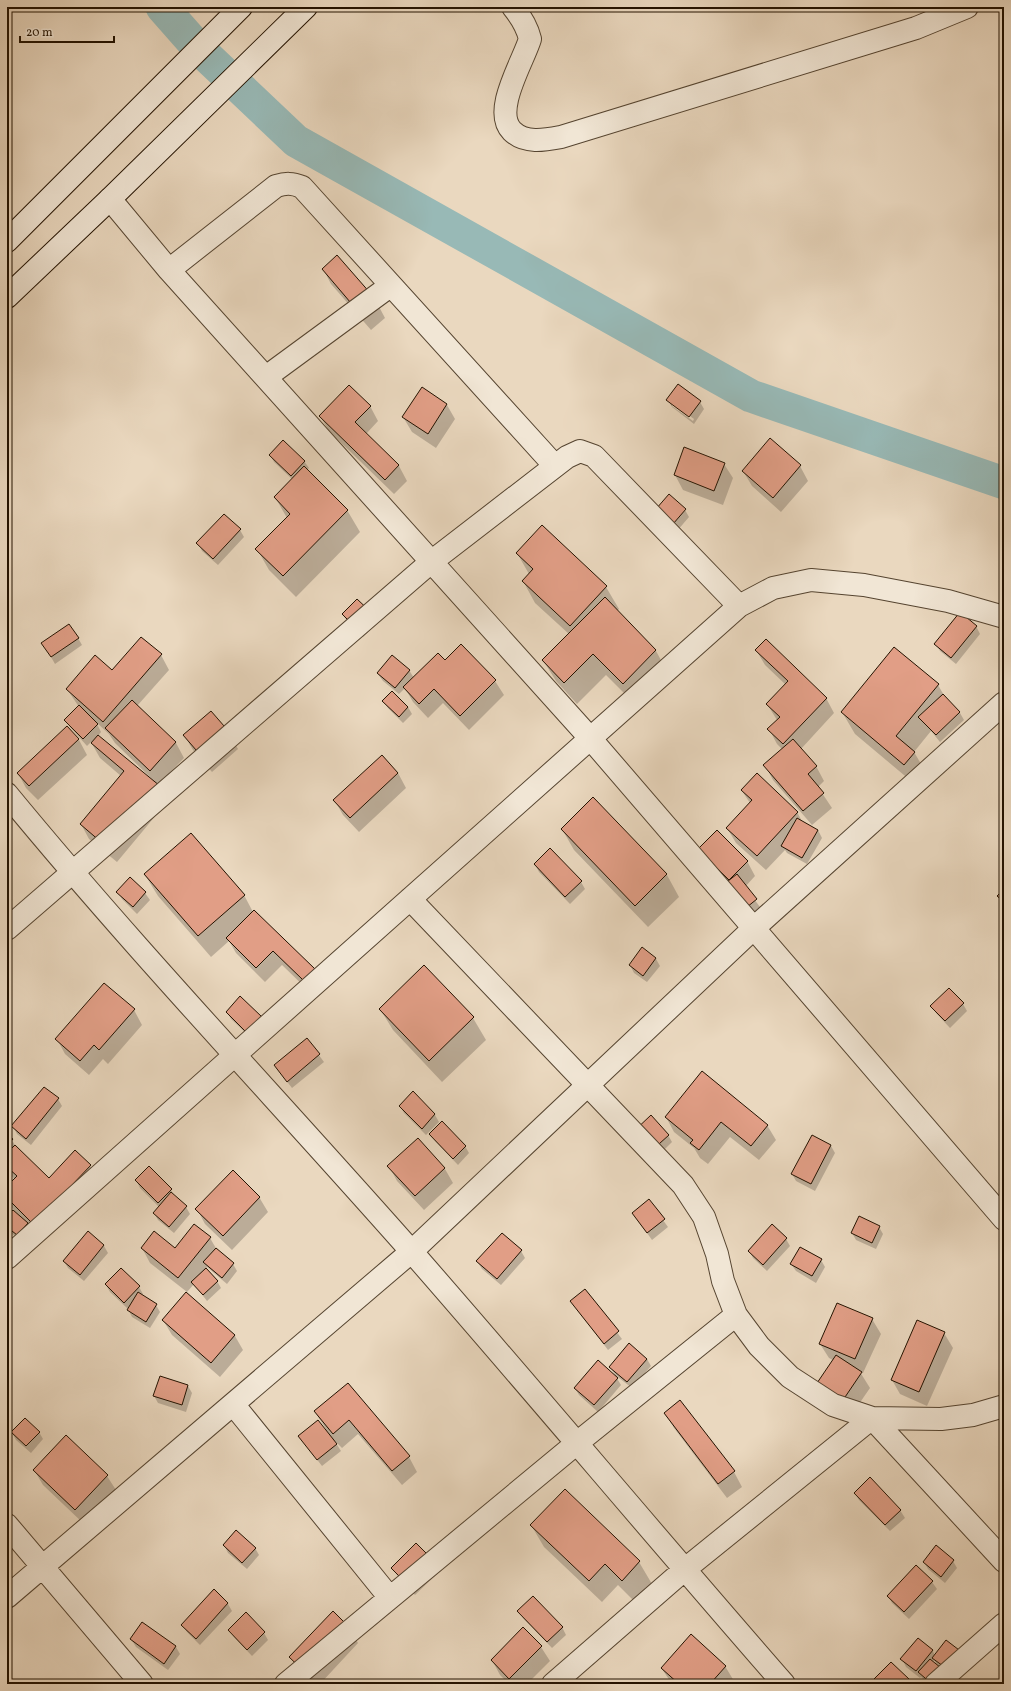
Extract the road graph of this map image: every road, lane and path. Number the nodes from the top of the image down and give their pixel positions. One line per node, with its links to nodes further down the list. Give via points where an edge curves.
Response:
1 (241, 7): 6 (street)
2 (306, 7): 5 (street)
3 (513, 7): 4 (street, via 523,20 530,39 504,113 506,126 516,136 528,140 569,135 916,28)
4 (967, 7)
5 (110, 199): 7 (street); 9 (street)
6 (7, 241)
7 (169, 270): 8 (street, via 276,186 293,184 302,187); 10 (street)
8 (390, 286): 10 (street); 11 (street)
9 (7, 297)
10 (266, 377): 12 (street)
11 (555, 466): 12 (street); 13 (street, via 580,451 594,456)
12 (432, 562): 16 (street); 18 (street)
13 (739, 606): 14 (street, via 773,588 811,580 864,585 948,601); 16 (street)
14 (1004, 617)
15 (1004, 703): 20 (street)
16 (590, 738): 19 (street); 20 (street)
17 (7, 794): 18 (street)
18 (72, 874): 21 (street); 22 (street)
19 (410, 899): 22 (street); 23 (street)
20 (754, 928): 23 (street); 24 (street)
21 (7, 929)
22 (234, 1055): 25 (street); 26 (street)
23 (588, 1086): 25 (street); 27 (street, via 682,1185 704,1217)
24 (1004, 1219)
25 (411, 1252): 28 (street); 31 (street)
26 (7, 1258)
27 (736, 1315): 30 (street, via 759,1346 790,1378 833,1405); 31 (street)
28 (233, 1404): 34 (street); 37 (street)
29 (1004, 1406): 30 (street, via 973,1415 941,1419)
30 (872, 1418): 33 (street); 35 (street)
31 (577, 1443): 35 (street); 37 (street)
32 (7, 1525): 34 (street)
33 (1004, 1561)
34 (42, 1566): 36 (street); 39 (street)
35 (684, 1570): 41 (street); 42 (street)
36 (7, 1597)
37 (390, 1598): 40 (street)
38 (1004, 1624): 43 (street)
39 (142, 1684)
40 (286, 1684)
41 (553, 1684)
42 (784, 1684)
43 (936, 1684)

